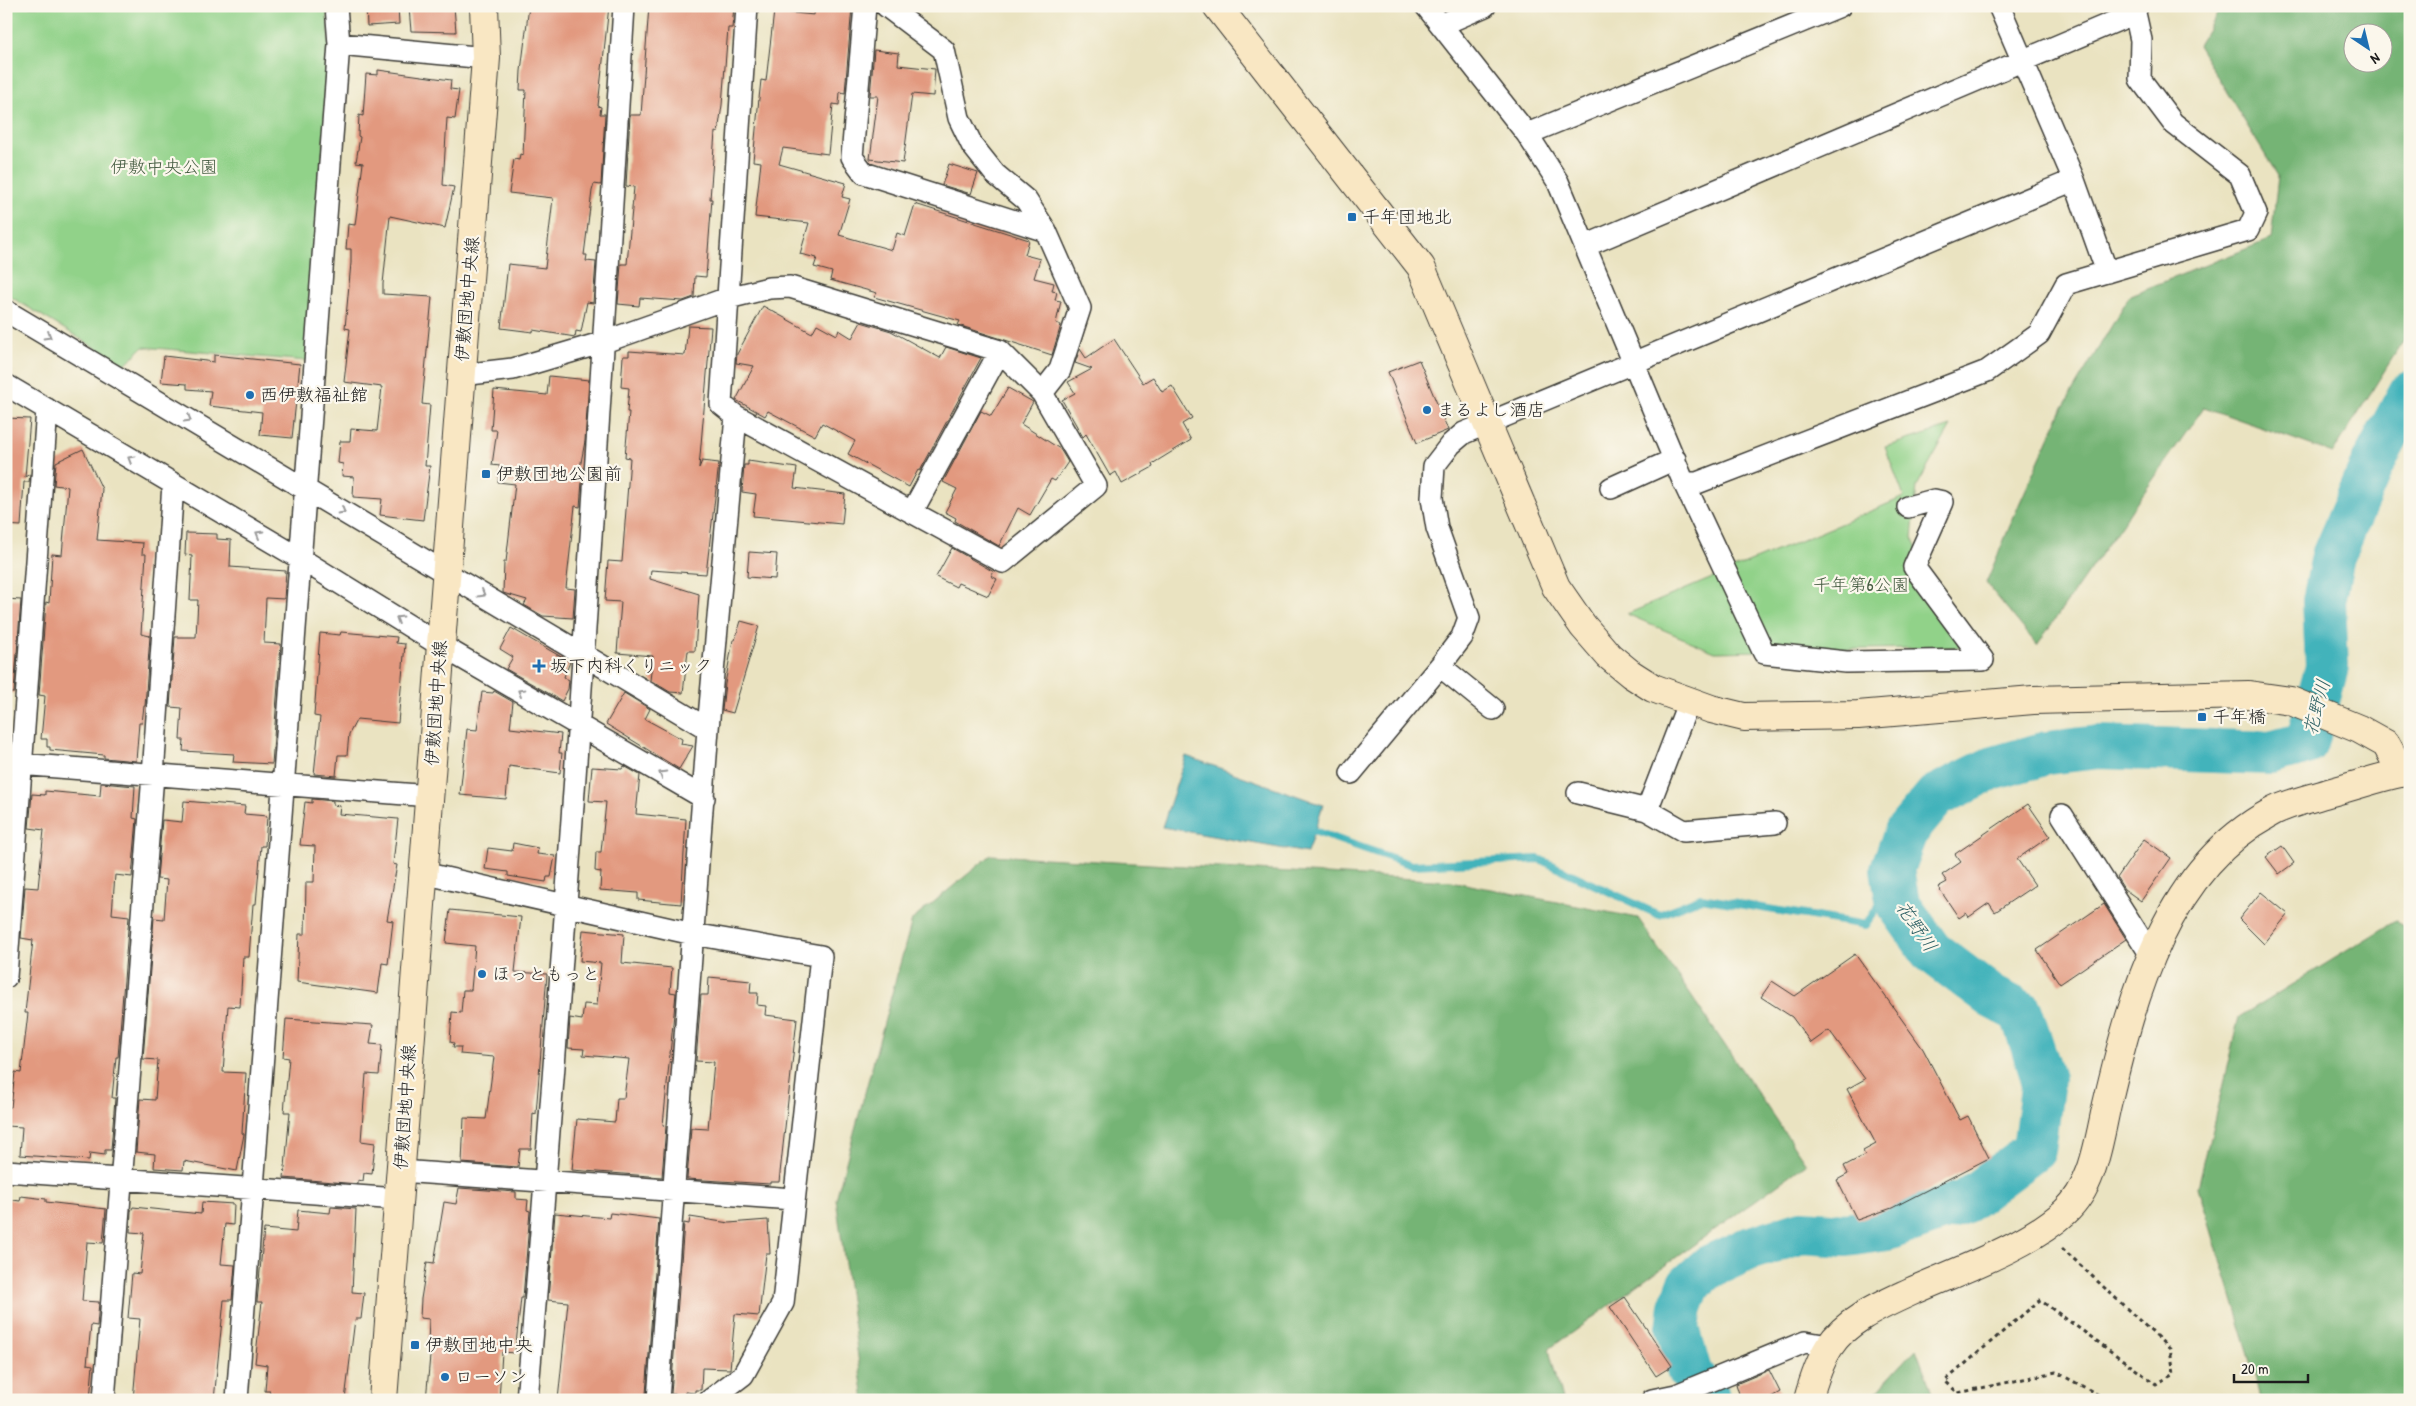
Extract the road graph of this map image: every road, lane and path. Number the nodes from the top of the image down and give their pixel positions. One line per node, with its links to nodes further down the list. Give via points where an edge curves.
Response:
1 (336, 6): 14 (street)
2 (484, 6): 15 (street, 伊敷団地中央線)
3 (624, 6): 24 (street)
4 (748, 6): 22 (street)
5 (865, 6): 19 (street, via 852,157 864,173)
6 (886, 6): 19 (street, via 944,50 959,118 972,144 995,174 1026,200)
7 (1217, 6): 32 (street, via 1421,268)
8 (1426, 6): 13 (street)
9 (1485, 6): 13 (street)
10 (1840, 6): 17 (street)
11 (1999, 6): 16 (street)
12 (2136, 10): 16 (street); 21 (street, via 2141,40 2140,79 2173,123 2240,175 2256,213 2248,230)
13 (1440, 25): 17 (street)
14 (339, 44): 15 (street); 37 (street, via 306,468)
15 (486, 58): 27 (street, 伊敷団地中央線)
16 (2021, 60): 18 (street); 20 (street)
17 (1527, 134): 20 (street, via 1558,182)
18 (2074, 180): 21 (street); 26 (street)
19 (1046, 231): 29 (street, via 1080,308 1060,370)
20 (1585, 246): 26 (street)
21 (2107, 272): 35 (street, via 2066,284 2039,334 1987,371 1697,483)
22 (728, 298): 24 (street); 25 (street, via 769,288 790,287); 31 (street, via 721,404)
23 (6, 311): 37 (street, one-way to 37)
24 (604, 342): 27 (street, via 513,369); 43 (street)
25 (1000, 352): 29 (street); 39 (street)
26 (1635, 363): 32 (street); 33 (street)
27 (461, 375): 41 (street, 伊敷団地中央線)
28 (6, 386): 30 (street)
29 (1042, 393): 39 (street, via 1096,486 1003,562)
30 (46, 409): 34 (street, one-way to 30); 49 (street)
31 (736, 416): 39 (street); 48 (street)
32 (1487, 425): 44 (street, via 1464,433 1434,466 1432,498 1438,528 1469,618 1462,637); 45 (street, via 1556,587 1583,626 1609,656 1631,674 1653,688)
33 (1675, 459): 35 (street); 36 (street)
34 (173, 484): 40 (street, one-way to 34); 52 (street)
35 (1684, 484): 38 (street, via 1764,653 1846,662 1983,660 1914,567 1943,502 1934,500)
36 (1611, 488)
37 (307, 490): 40 (street); 41 (street, one-way to 41)
38 (1908, 507)
39 (912, 512)
40 (301, 559): 42 (street, one-way to 40); 53 (street)
41 (446, 572): 42 (street, 伊敷団地中央線); 43 (street, one-way to 43)
42 (440, 645): 47 (street, one-way to 42); 55 (street, 伊敷団地中央線)
43 (585, 654): 47 (street); 48 (street)
44 (1440, 666): 46 (street); 51 (street)
45 (1689, 701): 50 (street, via 1744,716 1858,715 2033,700 2250,695 2291,701 2359,729 2386,744); 57 (street)
46 (1493, 709)
47 (580, 727): 56 (street, one-way to 47); 61 (street)
48 (708, 729): 56 (street)
49 (14, 763): 52 (street); 64 (street)
50 (2406, 772): 63 (street, via 2310,798 2271,812 2244,830 2208,863 2188,889)
51 (1351, 773)
52 (153, 775): 53 (street); 67 (street)
53 (284, 785): 55 (street); 69 (street)
54 (1578, 793): 57 (street)
55 (430, 796): 60 (street, 伊敷団地中央線)
56 (704, 798): 62 (street)
57 (1647, 810): 59 (street, via 1684,831)
58 (2062, 815): 63 (street)
59 (1775, 823)
60 (423, 873): 61 (street); 66 (street, 伊敷団地中央線)
61 (567, 905): 62 (street); 68 (street)
62 (693, 934): 70 (street); 72 (street, via 821,956)
63 (2151, 955): 73 (street, via 2124,1032 2091,1170 2065,1212)
64 (6, 977)
65 (6, 1171): 67 (street)
66 (400, 1171): 68 (street); 71 (street, 伊敷団地中央線)
67 (122, 1180): 69 (street); 75 (street)
68 (546, 1183): 70 (street); 78 (street)
69 (253, 1189): 71 (street); 76 (street)
70 (674, 1191): 72 (street); 79 (street)
71 (398, 1199): 77 (street, 伊敷団地中央線)
72 (794, 1199): 80 (street, via 783,1303 743,1374)
73 (2042, 1228): 74 (street, via 2015,1244 1888,1302 1853,1322); 83 (path, via 2170,1349 2174,1374 2156,1384 2040,1300 1945,1381 1958,1393 2056,1372)
74 (1830, 1346): 81 (street, via 1805,1342 1676,1395); 82 (street, via 1815,1376)
75 (104, 1400)
76 (237, 1400)
77 (383, 1400)
78 (527, 1400)
79 (658, 1400)
80 (710, 1400)
81 (1652, 1400)
82 (1808, 1400)
83 (2108, 1400)

